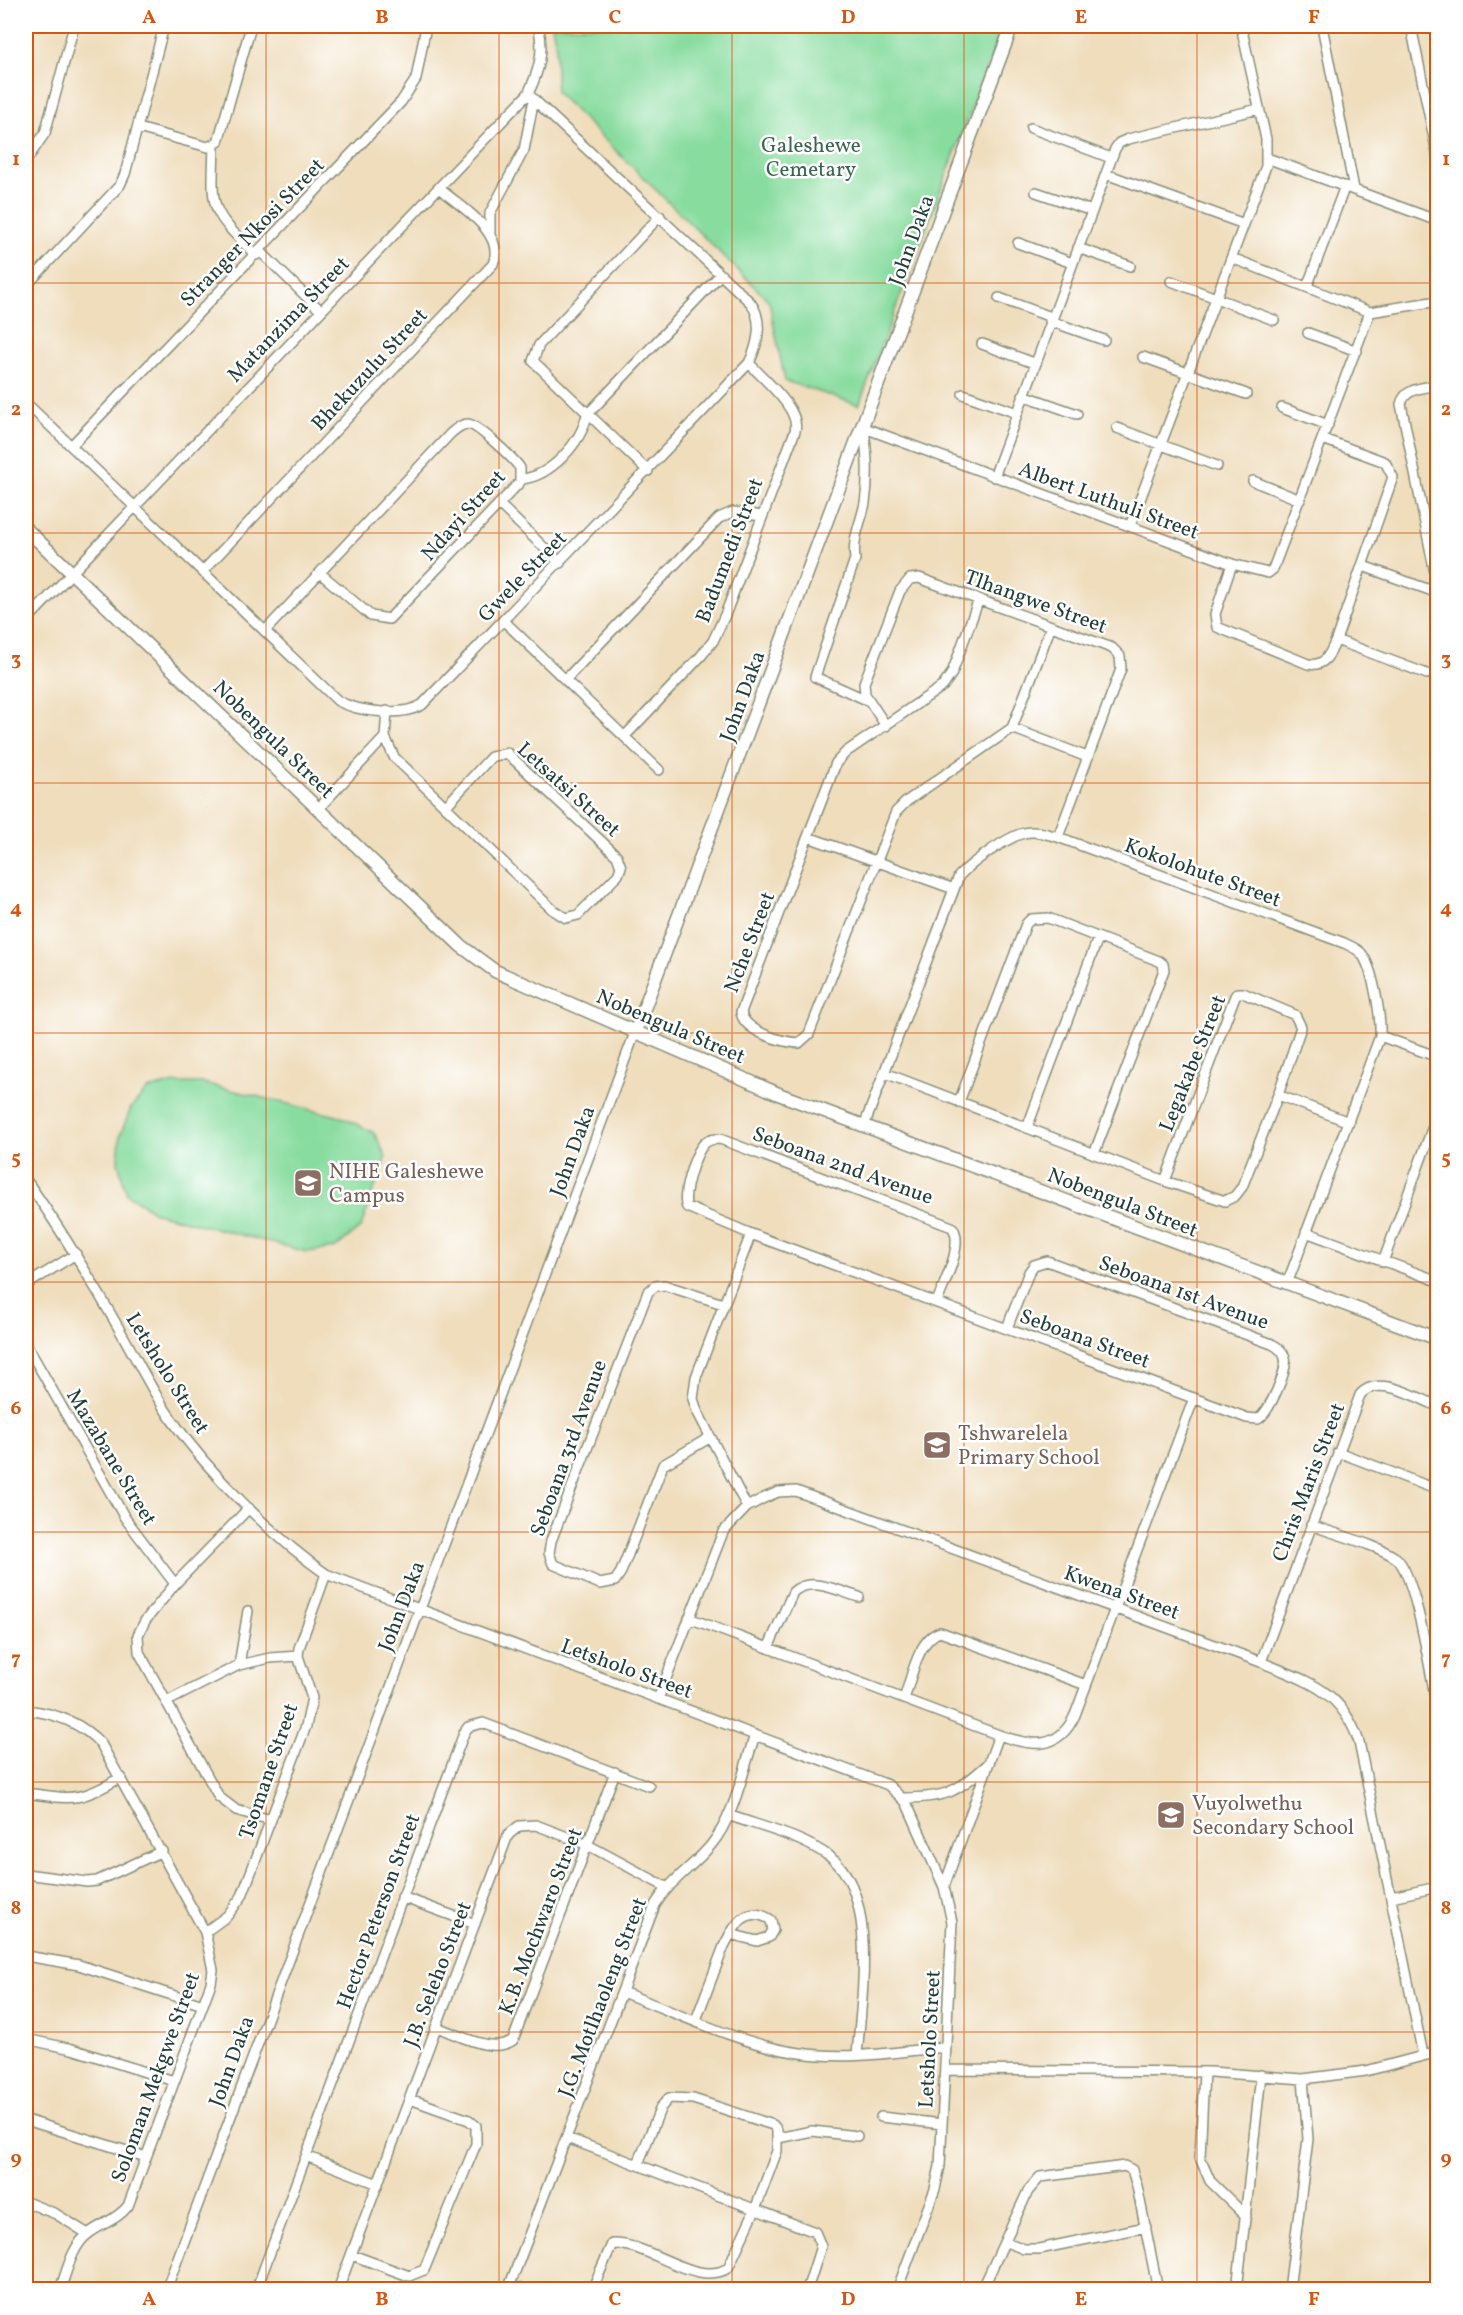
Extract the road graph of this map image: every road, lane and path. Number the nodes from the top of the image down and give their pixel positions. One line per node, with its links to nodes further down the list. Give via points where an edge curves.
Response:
1 (74, 26): 18 (street, via 45,133)
2 (164, 26): 12 (street)
3 (251, 26): 14 (street, via 221,137)
4 (426, 26): 30 (street, Stranger Nkosi Street, via 419,69 410,91)
5 (538, 26): 10 (street, Matanzima Street, via 541,56)
6 (1012, 26): 63 (street, John Daka)
7 (1241, 26): 11 (street)
8 (1322, 26): 21 (street)
9 (1411, 26): 17 (street)
10 (531, 96): 20 (street, Matanzima Street); 24 (street, Gwele Street); 27 (street, via 524,150 490,213)
11 (1259, 110): 15 (street, via 1128,139 1119,143); 16 (street)
12 (138, 128): 14 (street, via 201,146); 36 (street, via 125,174 113,195)
13 (1031, 128): 15 (street)
14 (214, 145): 30 (street, via 212,190 217,214)
15 (1111, 158): 19 (street)
16 (1267, 158): 21 (street); 26 (street)
17 (1437, 158)
18 (26, 161)
19 (1106, 174): 23 (street); 26 (street)
20 (439, 188): 27 (street); 41 (street, Matanzima Street)
21 (1350, 188): 25 (street); 37 (street)
22 (1036, 192): 23 (street)
23 (1092, 211): 29 (street)
24 (660, 216): 34 (street, Gwele Street); 61 (street, via 535,351 535,366)
25 (1437, 221)
26 (1245, 224): 31 (street)
27 (490, 233): 83 (street, Bhekuzulu Street, via 496,247 494,264)
28 (1018, 243): 32 (street)
29 (1078, 248): 32 (street); 33 (street)
30 (258, 253): 41 (street); 67 (street, Stranger Nkosi Street)
31 (1232, 258): 37 (street); 39 (street)
32 (1072, 263): 43 (street)
33 (1130, 266)
34 (720, 275): 50 (street, Gwele Street, via 757,313 757,338); 61 (street)
35 (1171, 281): 39 (street)
36 (26, 286)
37 (1307, 287): 42 (street)
38 (999, 298): 43 (street)
39 (1216, 299): 44 (street); 52 (street)
40 (1437, 301): 42 (street)
41 (321, 311): 75 (street, Matanzima Street)
42 (1370, 312): 48 (street, Albert Luthuli Street)
43 (1051, 319): 46 (street); 51 (street)
44 (1274, 320)
45 (1308, 333): 48 (street)
46 (1104, 340)
47 (982, 344): 51 (street)
48 (1357, 351): 62 (street, Albert Luthuli Street)
49 (1143, 357): 52 (street)
50 (749, 363): 69 (street, Gwele Street); 76 (street, Badumedi Street, via 793,411 797,423)
51 (1034, 363): 56 (street)
52 (1188, 373): 55 (street); 66 (street)
53 (1437, 385): 85 (street, via 1412,390 1401,404)
54 (963, 394): 59 (street)
55 (1246, 394)
56 (1023, 395): 59 (street); 60 (street)
57 (26, 403): 67 (street, Gwele Street)
58 (1282, 408): 62 (street)
59 (1017, 413): 70 (street)
60 (1077, 414)
61 (587, 415): 69 (street); 71 (street, via 582,432 545,473)
62 (1328, 425): 65 (street, Albert Luthuli Street)
63 (863, 427): 70 (street, Albert Luthuli Street); 94 (street, via 869,469 853,545 855,559 815,676); 109 (street, John Daka)
64 (1117, 429): 66 (street)
65 (1323, 440): 73 (street, Albert Luthuli Street); 81 (street, via 1385,462 1393,471)
66 (1161, 444): 68 (street); 77 (street)
67 (71, 446): 75 (street, Gwele Street)
68 (1217, 466)
69 (648, 471): 79 (street, Gwele Street)
70 (994, 477): 77 (street, Albert Luthuli Street)
71 (522, 479): 74 (street, Ndayi Street); 84 (street, Ndayi Street, via 517,464 474,426 463,425 451,433)
72 (1253, 482): 73 (street)
73 (1300, 500): 80 (street, Albert Luthuli Street, via 1273,569 1264,573)
74 (500, 505): 79 (street); 84 (street, Ndayi Street, via 389,619 371,616)
75 (132, 507): 82 (street, Matanzima Street); 83 (street, Gwele Street)
76 (762, 516): 93 (street, via 733,512 719,518); 98 (street, Badumedi Street, via 713,640)
77 (1130, 526): 80 (street, Albert Luthuli Street)
78 (26, 529): 82 (street, Nobengula Street)
79 (560, 563): 88 (street, Gwele Street)
80 (1232, 564): 91 (street, via 1215,614 1219,630 1312,665 1325,661)
81 (1363, 566): 85 (street); 91 (street)
82 (71, 572): 87 (street, Matanzima Street); 103 (street, Nobengula Street)
83 (201, 572): 90 (street, Gwele Street)
84 (320, 573): 90 (street, Ndayi Street)
85 (1437, 591)
86 (979, 599): 89 (street, Tlhangwe Street); 94 (street, Tlhangwe Street, via 919,578 905,583 866,678 864,688); 96 (street, Nche Street, via 948,680)
87 (26, 621)
88 (504, 621): 93 (street); 95 (street, Gwele Street, via 428,700 416,708)
89 (1052, 626): 97 (street); 100 (street, Tlhangwe Street, via 1112,648 1120,656 1121,669)
90 (265, 631): 95 (street, Gwele Street, via 338,701 347,706)
91 (1336, 640): 92 (street)
92 (1427, 674)
93 (566, 680): 98 (street)
94 (869, 701): 96 (street)
95 (387, 711): 99 (street)
96 (886, 726): 104 (street, Nche Street, via 836,763)
97 (1012, 729): 100 (street); 106 (street, Nche Street, via 901,806)
98 (624, 736): 101 (street)
99 (385, 737): 102 (street, Letsatsi Street, via 394,757); 103 (street)
100 (1087, 757): 105 (street, Tlhangwe Street)
101 (659, 770)
102 (445, 807): 102 (street, Letsatsi Street, via 553,910 567,918 578,915 618,875 621,867 617,856 507,753 491,757)
103 (319, 808): 109 (street, Nobengula Street, via 476,959 503,975)
104 (808, 837): 106 (street); 106 (street, Nche Street, via 741,1012 746,1024 772,1036 799,1043 809,1034)
105 (1058, 837): 107 (street, Kokolohute Street, via 1034,832 1019,834 970,865 959,876); 110 (street, Kokolohute Street, via 1358,950 1366,962 1380,1016)
106 (876, 861): 107 (street)
107 (954, 889): 112 (street, Kokolohute Street)
108 (1098, 938): 114 (street, via 1042,917 1026,924); 118 (street); 119 (street, via 1165,966)
109 (636, 1030): 117 (street, Nobengula Street, via 781,1095); 147 (street, John Daka)
110 (1380, 1036): 111 (street); 116 (street, Kokolohute Street)
111 (1437, 1057)
112 (885, 1073): 114 (street, Legakabe Street); 117 (street, Kokolohute Street)
113 (1278, 1095): 116 (street); 121 (street, Legakabe Street, via 1235,1196 1220,1201); 121 (street, Legakabe Street, via 1298,1038 1299,1022 1288,1010 1238,993)
114 (959, 1102): 118 (street, Legakabe Street)
115 (1437, 1113): 126 (street)
116 (1349, 1122): 123 (street, Kokolohute Street)
117 (864, 1126): 128 (street, Nobengula Street)
118 (1027, 1128): 119 (street, Legakabe Street)
119 (1094, 1154): 121 (street, Legakabe Street)
120 (26, 1180): 125 (street, Letsholo Street)
121 (1165, 1181)
122 (684, 1201): 124 (street, Seboana Street, via 692,1211); 130 (street, Seboana 2nd Avenue, via 701,1148 707,1141 720,1139 939,1220 952,1227 958,1240)
123 (1306, 1232): 126 (street); 128 (street, Kokolohute Street)
124 (751, 1234): 130 (street, Seboana Street); 131 (street)
125 (76, 1254): 129 (street); 140 (street, Letsholo Street, via 170,1418)
126 (1383, 1262): 127 (street)
127 (1437, 1281)
128 (1287, 1284): 133 (street, Nobengula Street)
129 (26, 1286)
130 (937, 1302): 132 (street, Seboana Street)
131 (723, 1304): 137 (street, via 693,1390 696,1411); 137 (street, Seboana 3rd Avenue, via 664,1285 648,1292 551,1541 549,1553 553,1564 600,1584 615,1581 663,1465)
132 (1007, 1328): 135 (street, Seboana Street); 135 (street, Seboana 1st Avenue, via 1029,1272 1034,1265 1047,1261 1272,1344 1285,1358 1269,1409 1258,1419)
133 (1437, 1339)
134 (26, 1344): 144 (street, Mazabane Street, via 125,1518)
135 (1194, 1398): 146 (street)
136 (1437, 1406): 138 (street, Chris Maris Street, via 1385,1386 1369,1387 1360,1395)
137 (710, 1438): 141 (street)
138 (1338, 1452): 139 (street); 142 (street, Chris Maris Street)
139 (1437, 1490)
140 (249, 1508): 143 (street, Letsholo Street); 144 (street)
141 (747, 1508): 146 (street, Kwena Street, via 778,1492 804,1493); 149 (street, Kwena Street, via 723,1532)
142 (1311, 1525): 152 (street, Chris Maris Street); 159 (street, via 1401,1563 1412,1584)
143 (326, 1574): 147 (street, Letsholo Street); 151 (street)
144 (175, 1584): 157 (street, via 138,1635 139,1652)
145 (859, 1597): 150 (street, via 814,1584 798,1587)
146 (1115, 1609): 152 (street, Kwena Street); 154 (street)
147 (420, 1610): 155 (street, Letsholo Street); 216 (street, John Daka)
148 (248, 1611): 153 (street)
149 (688, 1618): 150 (street); 155 (street, Kwena Street)
150 (768, 1648): 156 (street)
151 (298, 1656): 153 (street); 169 (street, Tsomane Street, via 310,1689 311,1709)
152 (1261, 1662): 177 (street, Kwena Street, via 1318,1686 1349,1716 1359,1742)
153 (239, 1665): 157 (street)
154 (1086, 1685): 156 (street, via 940,1632 923,1648); 161 (street, via 1071,1723 1060,1736 1031,1745)
155 (658, 1699): 160 (street, Letsholo Street)
156 (904, 1699): 161 (street)
157 (166, 1702): 169 (street, via 223,1802)
158 (26, 1710): 164 (street, Soloman Mekgwe Street, via 74,1722 90,1731)
159 (1437, 1712)
160 (755, 1735): 167 (street, Letsholo Street, via 888,1785); 168 (street, J.G. Motlhaoleng Street)
161 (999, 1735): 162 (street)
162 (988, 1764): 167 (street, via 963,1787 946,1795); 174 (street)
163 (615, 1772): 165 (street, Hector Peterson Street); 170 (street, K.B. Mochwaro Street); 176 (street, Hector Peterson Street, via 491,1725 468,1727)
164 (121, 1777): 166 (street, via 78,1798); 171 (street, Soloman Mekgwe Street)
165 (650, 1786)
166 (26, 1793)
167 (903, 1798): 174 (street, Letsholo Street)
168 (728, 1815): 173 (street, J.G. Motlhaoleng Street, via 712,1844); 189 (street, via 820,1850 839,1865 849,1882 864,1943)
169 (271, 1820): 179 (street, Tsomane Street, via 242,1896 227,1916)
170 (588, 1845): 173 (street, J.B. Seleho Street); 178 (street, J.B. Seleho Street, via 536,1825 512,1830); 185 (street, K.B. Mochwaro Street, via 513,2040 502,2046 489,2045)
171 (162, 1851): 172 (street, via 97,1881); 179 (street, Soloman Mekgwe Street)
172 (26, 1874)
173 (666, 1887): 182 (street, J.G. Motlhaoleng Street, via 655,1905)
174 (944, 1887): 187 (street, Letsholo Street, via 952,1922)
175 (1437, 1887): 177 (street)
176 (402, 1897): 178 (street); 203 (street, Hector Peterson Street)
177 (1391, 1897): 190 (street, Kwena Street)
178 (475, 1924): 185 (street, J.B. Seleho Street)
179 (205, 1932): 183 (street, Soloman Mekgwe Street, via 213,1970)
180 (730, 1934): 184 (street)
181 (26, 1956): 183 (street, via 79,1965)
182 (622, 1992): 184 (street); 201 (street, J.G. Motlhaoleng Street)
183 (203, 2005): 195 (street, Soloman Mekgwe Street)
184 (696, 2020): 189 (street, via 782,2050)
185 (436, 2027): 196 (street, J.B. Seleho Street)
186 (26, 2039): 195 (street)
187 (946, 2047): 189 (street); 191 (street, Letsholo Street)
188 (1437, 2052): 190 (street)
189 (858, 2055)
190 (1424, 2055): 194 (street, via 1366,2071)
191 (945, 2070): 192 (street); 199 (street, Letsholo Street)
192 (1204, 2072): 193 (street); 209 (street, via 1200,2146 1203,2169)
193 (1261, 2075): 194 (street); 209 (street)
194 (1304, 2079): 226 (street, via 1308,2139)
195 (174, 2081): 204 (street, Soloman Mekgwe Street)
196 (410, 2099): 206 (street, J.B. Seleho Street); 213 (street, via 469,2120 476,2126 476,2144 424,2270 409,2276)
197 (881, 2117): 199 (street)
198 (26, 2120): 204 (street)
199 (942, 2124): 222 (street, Letsholo Street, via 938,2178)
200 (857, 2136): 202 (street, via 812,2131)
201 (567, 2138): 205 (street); 214 (street, J.G. Motlhaoleng Street)
202 (778, 2138): 205 (street, via 772,2125 693,2099 674,2097 661,2107); 208 (street)
203 (306, 2156): 206 (street); 217 (street, Hector Peterson Street)
204 (146, 2157): 211 (street, Soloman Mekgwe Street, via 123,2212)
205 (638, 2164): 208 (street)
206 (378, 2184): 213 (street, J.B. Seleho Street)
207 (26, 2202): 211 (street, via 56,2214)
208 (756, 2210): 220 (street, via 733,2261 720,2273 702,2273 626,2245 612,2244); 221 (street, via 815,2232 821,2240)
209 (1246, 2216): 225 (street)
210 (1146, 2227): 212 (street, via 1039,2249 1024,2249); 212 (street, via 1132,2170 1125,2166 1040,2177 1028,2191); 224 (street)
211 (88, 2234): 215 (street, Soloman Mekgwe Street, via 79,2243)
212 (1006, 2242): 223 (street)
213 (352, 2255): 218 (street, J.B. Seleho Street)
214 (509, 2287): 219 (street)
215 (60, 2289)
216 (166, 2289)
217 (256, 2289)
218 (338, 2289)
219 (522, 2289)
220 (592, 2289)
221 (807, 2289)
222 (897, 2289)
223 (982, 2289)
224 (1158, 2289)
225 (1237, 2289)
226 (1289, 2289)

